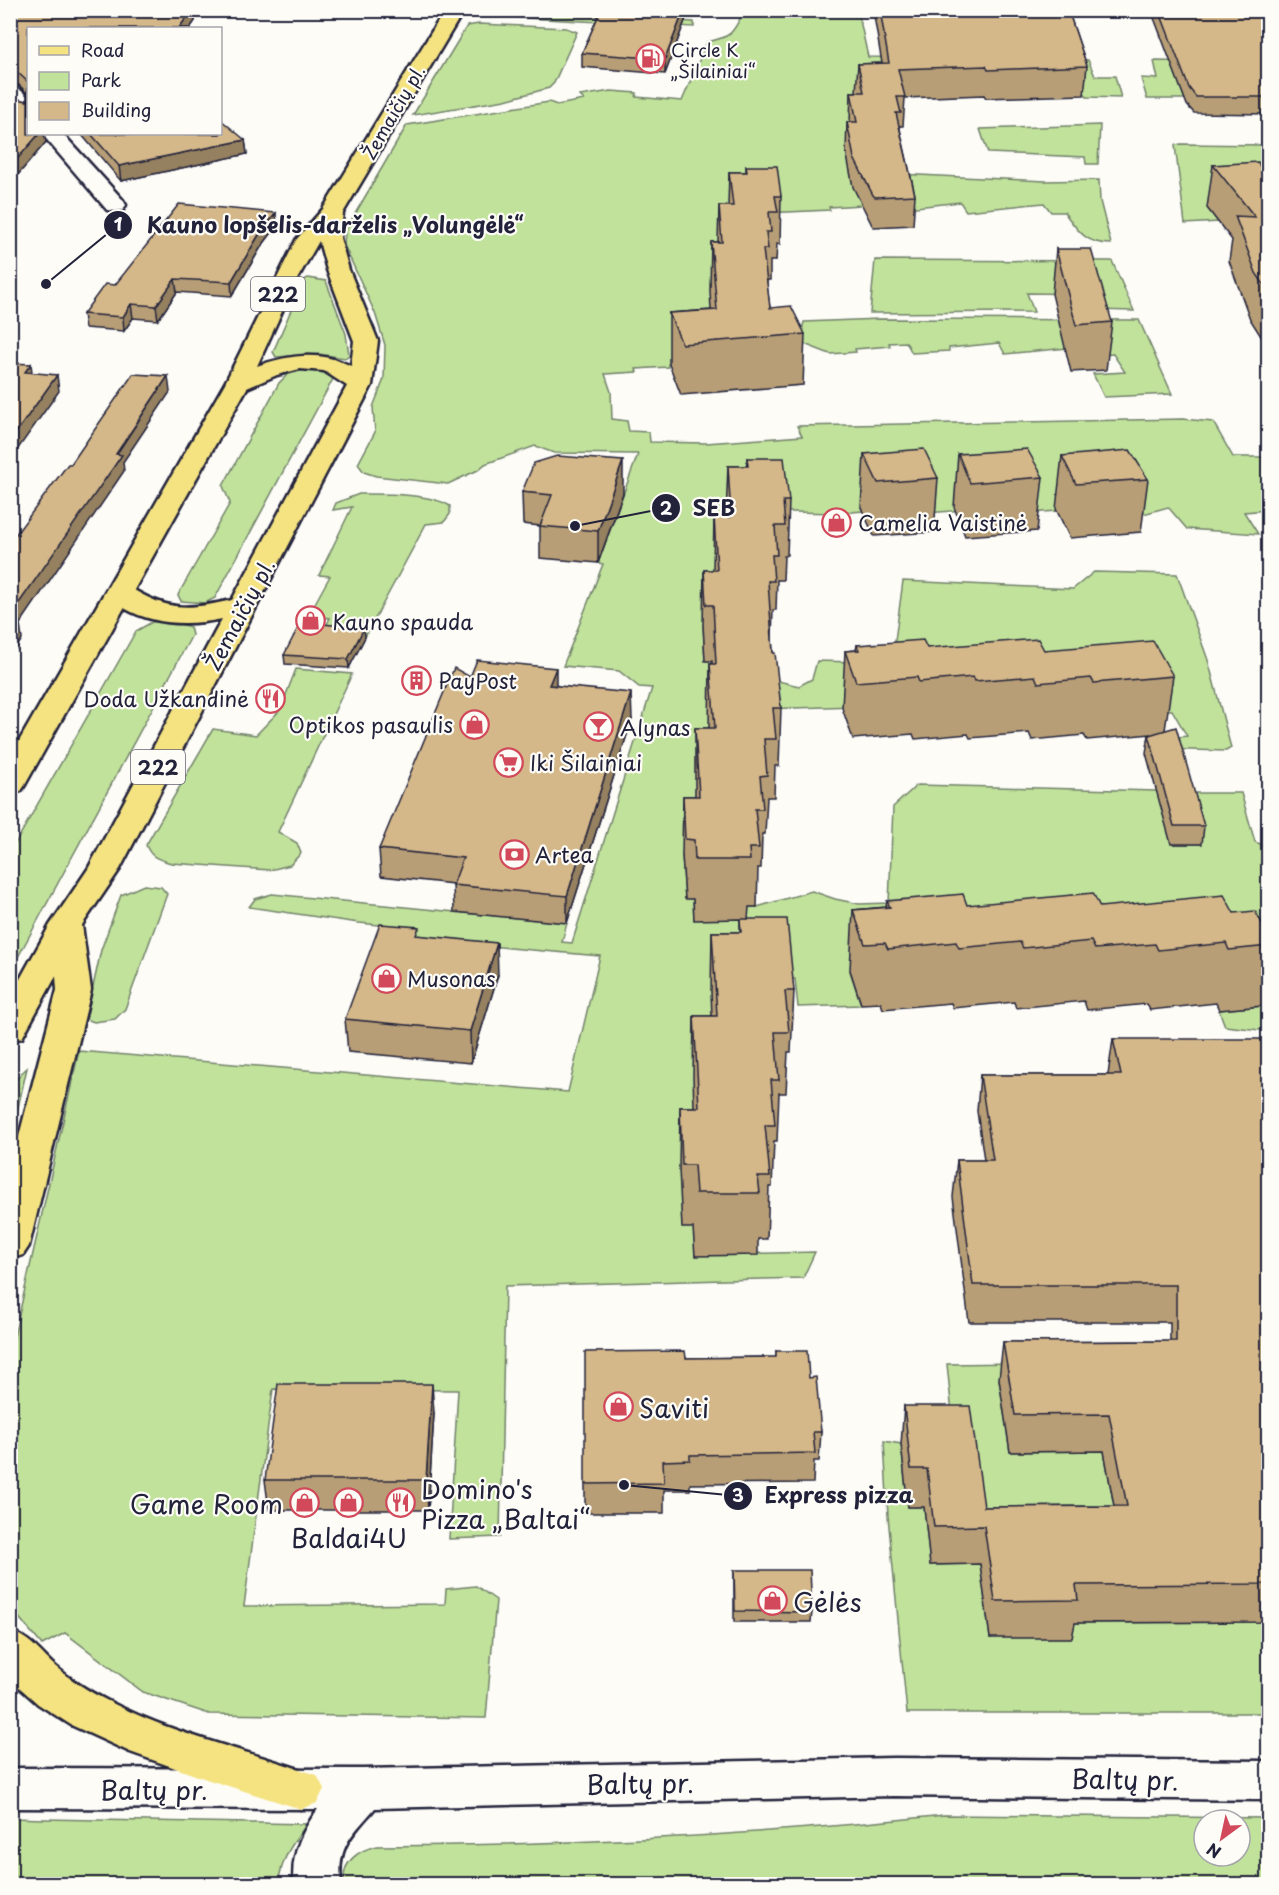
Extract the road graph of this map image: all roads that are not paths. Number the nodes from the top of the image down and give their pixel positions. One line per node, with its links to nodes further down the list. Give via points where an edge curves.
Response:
1 (455, 10): 6 (main road, Žemaičių pl. / 222)
2 (10, 91): 3 (main road)
3 (27, 106)
4 (53, 135): 5 (main road)
5 (116, 205)
6 (332, 213): 7 (main road, Žemaičių pl. / 222, via 307,240); 8 (main road, Žemaičių pl. / 222, via 332,251 366,341)
7 (237, 383): 8 (main road, via 280,366 314,362 348,373); 9 (main road, Žemaičių pl. / 222)
8 (360, 385): 10 (main road, Žemaičių pl. / 222)
9 (118, 593): 10 (main road, via 150,611 197,616); 11 (main road, Žemaičių pl. / 222)
10 (243, 606): 12 (main road, Žemaičių pl. / 222, via 104,869)
11 (10, 784)
12 (66, 925): 13 (main road, Žemaičių pl. / 222); 14 (main road, via 74,990)
13 (10, 1030)
14 (10, 1246)
15 (10, 1649): 18 (main road, via 60,1696 101,1720 190,1755)
16 (1269, 1781): 19 (main road, Baltų pr., via 894,1777)
17 (10, 1788): 18 (main road, Baltų pr.)
18 (301, 1789): 19 (main road, Baltų pr.)
19 (363, 1789): 20 (main road, via 320,1846 314,1874)
20 (318, 1884)

